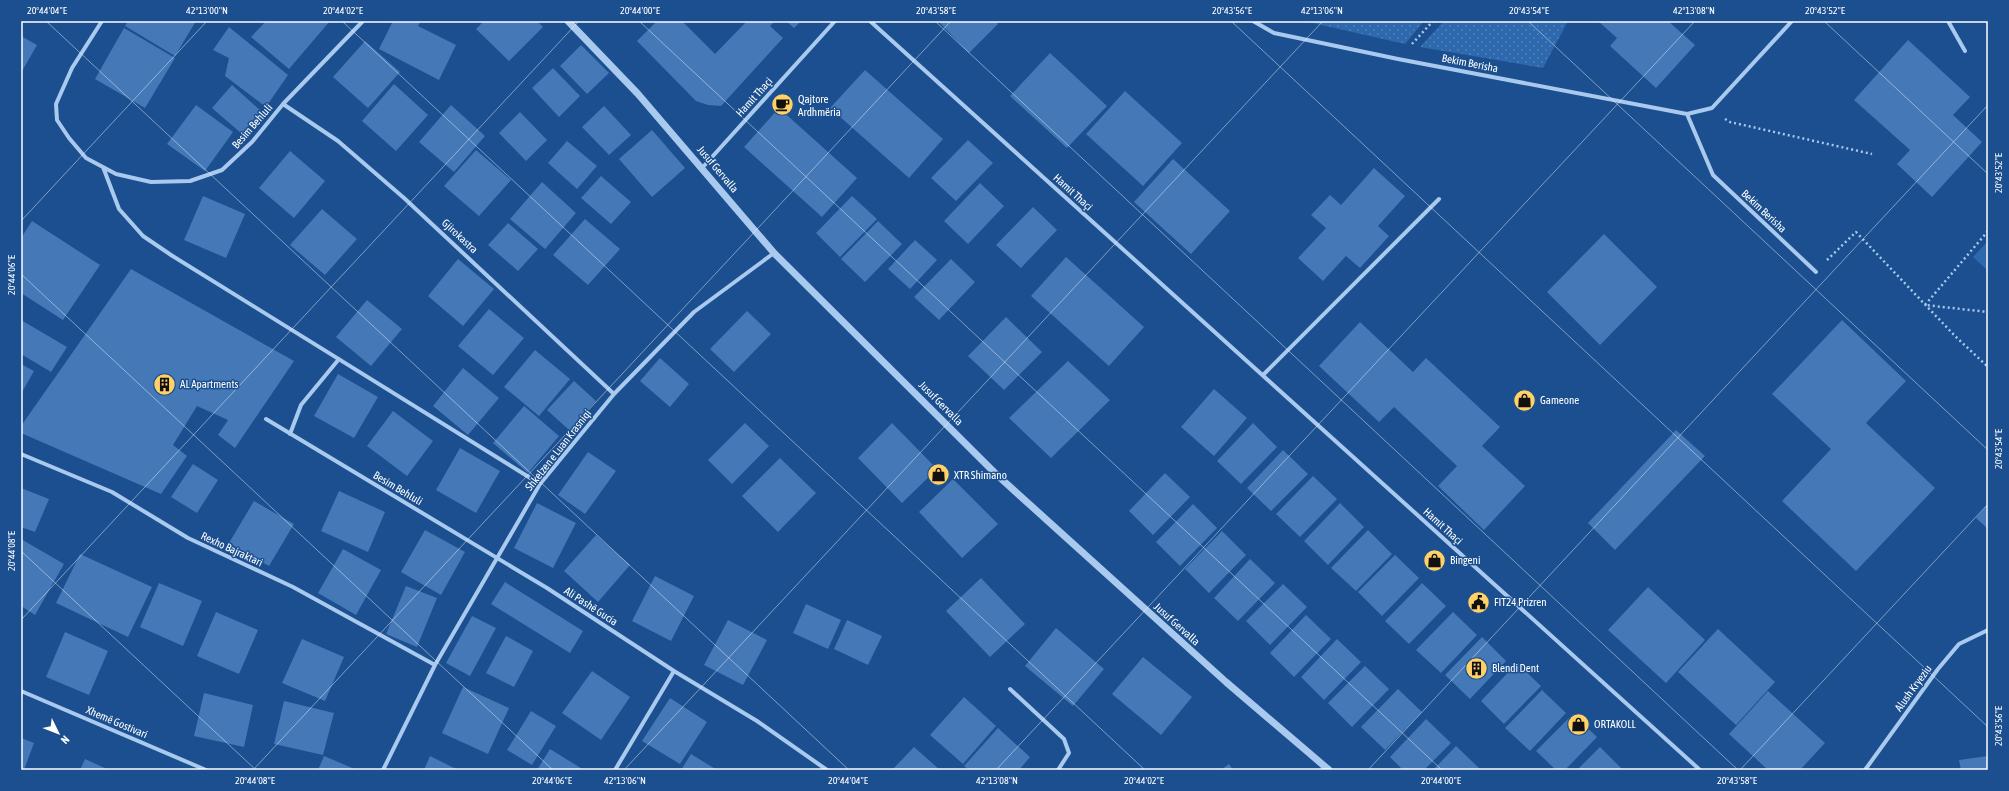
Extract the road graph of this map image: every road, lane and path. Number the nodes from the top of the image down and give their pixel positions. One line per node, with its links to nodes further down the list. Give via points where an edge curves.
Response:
1 (102, 21): 16 (street, Besim Behluli, via 72,68 56,104 57,120 69,138 86,158)
2 (363, 21): 12 (street, Besim Behluli)
3 (568, 21): 17 (street, Jusuf Gervalla)
4 (835, 21): 17 (street, Hamit Thaçi)
5 (870, 21): 26 (street, Hamit Thaçi)
6 (1253, 21): 11 (street, Bekim Berisha, via 1274,33)
7 (1433, 21): 11 (path)
8 (1792, 21): 13 (street)
9 (1948, 21): 10 (street)
10 (1965, 51)
11 (1398, 59): 14 (street, Bekim Berisha)
12 (283, 104): 16 (street, Besim Behluli, via 252,142 222,170 190,182 150,182 116,174); 27 (street, Gjirokastra, via 338,141 404,198)
13 (1712, 108): 14 (street, Bekim Berisha); 15 (path, via 1730,122)
14 (1687, 114): 21 (street, Bekim Berisha, via 1713,175)
15 (1872, 154)
16 (103, 167): 24 (street, via 119,209 143,236)
17 (703, 167): 20 (street, Jusuf Gervalla)
18 (1439, 199): 26 (street)
19 (1988, 231): 22 (path)
20 (774, 253): 27 (street, Shkelzen e Luan Krasniqi, via 694,312); 43 (street, Jusuf Gervalla, via 997,475 1226,682)
21 (1816, 272): 22 (path, via 1856,232)
22 (1925, 305): 23 (path); 25 (path)
23 (1988, 312)
24 (339, 359): 29 (street, via 301,405); 31 (street)
25 (1988, 367)
26 (1263, 375): 44 (street, Hamit Thaçi)
27 (614, 394): 31 (street, Shkelzen e Luan Krasniqi)
28 (266, 420): 29 (street, Besim Behluli)
29 (290, 434): 32 (street, Besim Behluli)
30 (21, 454): 34 (street, Rexho Bajraktari, via 112,492 188,538 293,587)
31 (540, 484): 32 (street, Shkelzen e Luan Krasniqi)
32 (497, 558): 34 (street, Shkelzen e Luan Krasniqi); 35 (street, Ali Pashë Gucia)
33 (1988, 630): 45 (street, Alush Kryeziu, via 1960,644 1938,669)
34 (435, 664): 39 (street, Shkelzen e Luan Krasniqi)
35 (674, 671): 40 (street); 41 (street, Ali Pashë Gucia, via 757,721)
36 (1010, 689): 42 (street, via 1064,739 1069,753)
37 (21, 692): 38 (street, Xhemë Gostivari)
38 (206, 770)
39 (383, 770)
40 (615, 770)
41 (827, 770)
42 (1058, 770)
43 (1329, 770)
44 (1700, 770)
45 (1865, 770)

